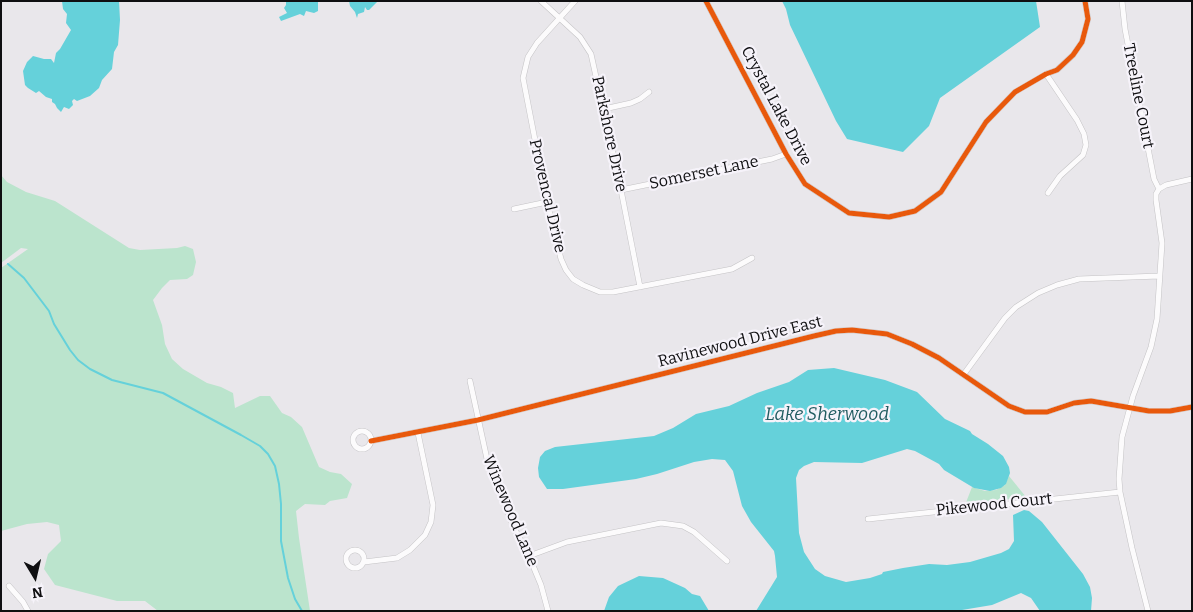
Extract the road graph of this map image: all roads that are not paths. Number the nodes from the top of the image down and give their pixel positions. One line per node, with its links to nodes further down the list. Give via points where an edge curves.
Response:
1 (541, 1): 6 (street, Parkshore Drive)
2 (574, 1): 6 (street, Provencal Drive)
3 (706, 1): 10 (street, Crystal Lake Drive)
4 (1085, 1): 7 (street, Crystal Lake Drive, via 1088,19 1082,42 1073,56 1057,70)
5 (1122, 1): 12 (street, Treeline Court, via 1148,148)
6 (559, 18): 9 (street, Parkshore Drive, via 580,37 592,54); 15 (street, Provencal Drive, via 528,57 523,78)
7 (1046, 74): 10 (street, Crystal Lake Drive, via 1015,92 986,122 941,192 915,211 889,217 849,213 805,184); 14 (street, via 1077,120 1086,145 1083,155 1060,176)
8 (649, 92): 9 (street, via 631,103)
9 (604, 109): 13 (street, Parkshore Drive)
10 (786, 154): 13 (street, Somerset Lane)
11 (1192, 179): 12 (street)
12 (1159, 189): 18 (street, Treeline Court, via 1156,197 1162,243)
13 (622, 190): 19 (street, Parkshore Drive)
14 (1048, 193)
15 (547, 202): 16 (street); 19 (street, Provencal Drive, via 561,259 572,279 600,292)
16 (514, 209)
17 (752, 258): 19 (street, Provencal Drive, via 732,269)
18 (1159, 276): 20 (street, via 1079,279 1038,293 1005,318); 23 (street, Treeline Court, via 1155,331)
19 (640, 286)
20 (964, 374): 23 (street, Ravinewood Drive East, via 1009,406 1026,412 1047,412 1087,401); 24 (street, Ravinewood Drive East, via 892,336 868,331 836,331)
21 (470, 381): 24 (street, Winewood Lane)
22 (1192, 407): 23 (street, Ravinewood Drive East, via 1156,412)
23 (1129, 408): 27 (street, Treeline Court, via 1122,437)
24 (478, 420): 25 (street, Ravinewood Drive East); 29 (street, Winewood Lane, via 496,486)
25 (418, 433): 26 (street, Ravinewood Drive East); 31 (street, via 432,505 431,522 425,535 397,558)
26 (371, 441)
27 (1120, 492): 28 (street, Pikewood Court); 35 (street, Treeline Court)
28 (868, 519)
29 (529, 556): 30 (street, via 567,542 661,523 683,526 694,532); 34 (street, Winewood Lane)
30 (727, 561)
31 (364, 562)
32 (9, 586): 33 (street)
33 (28, 611)
34 (548, 611)
35 (1148, 611)

